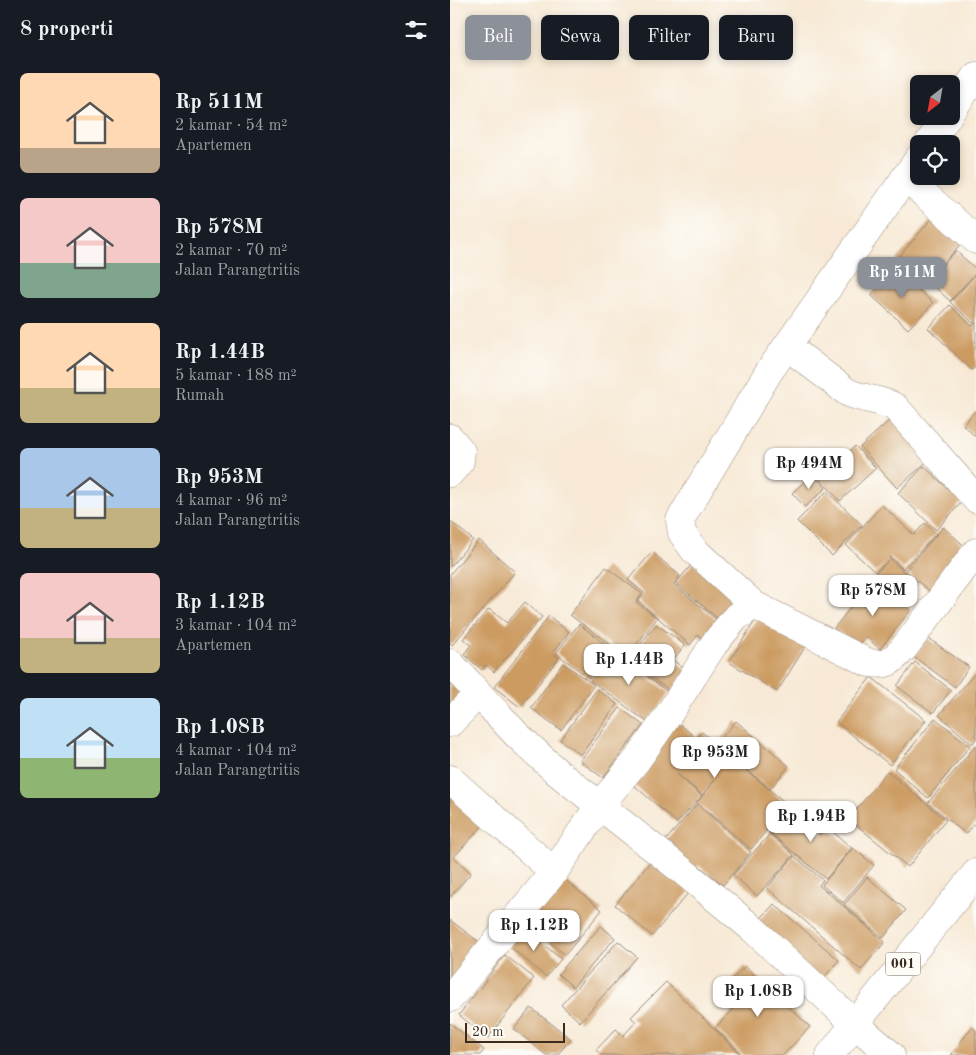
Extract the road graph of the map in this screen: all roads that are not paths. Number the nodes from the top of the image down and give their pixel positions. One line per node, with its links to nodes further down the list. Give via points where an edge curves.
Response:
1 (976, 76): 2 (street)
2 (960, 98)
3 (910, 170): 6 (street)
4 (928, 185): 5 (street)
5 (976, 240)
6 (787, 346): 9 (street, via 847,392 883,401 895,408); 11 (street, via 680,520 682,533 694,550)
7 (450, 438): 8 (street, via 461,451 460,461)
8 (450, 473)
9 (976, 499)
10 (976, 552): 11 (street, via 904,648 884,665 869,663)
11 (754, 606): 16 (street, via 736,617 714,644 652,738)
12 (450, 664): 13 (street)
13 (478, 694): 14 (street); 16 (street, via 517,735)
14 (450, 723)
15 (450, 779): 17 (street)
16 (599, 806): 17 (street); 20 (street, via 753,929)
17 (554, 872): 19 (street)
18 (976, 874): 20 (street, 001)
19 (450, 998)
20 (854, 1023): 21 (street, 001); 22 (street)
21 (830, 1055)
22 (892, 1055)

